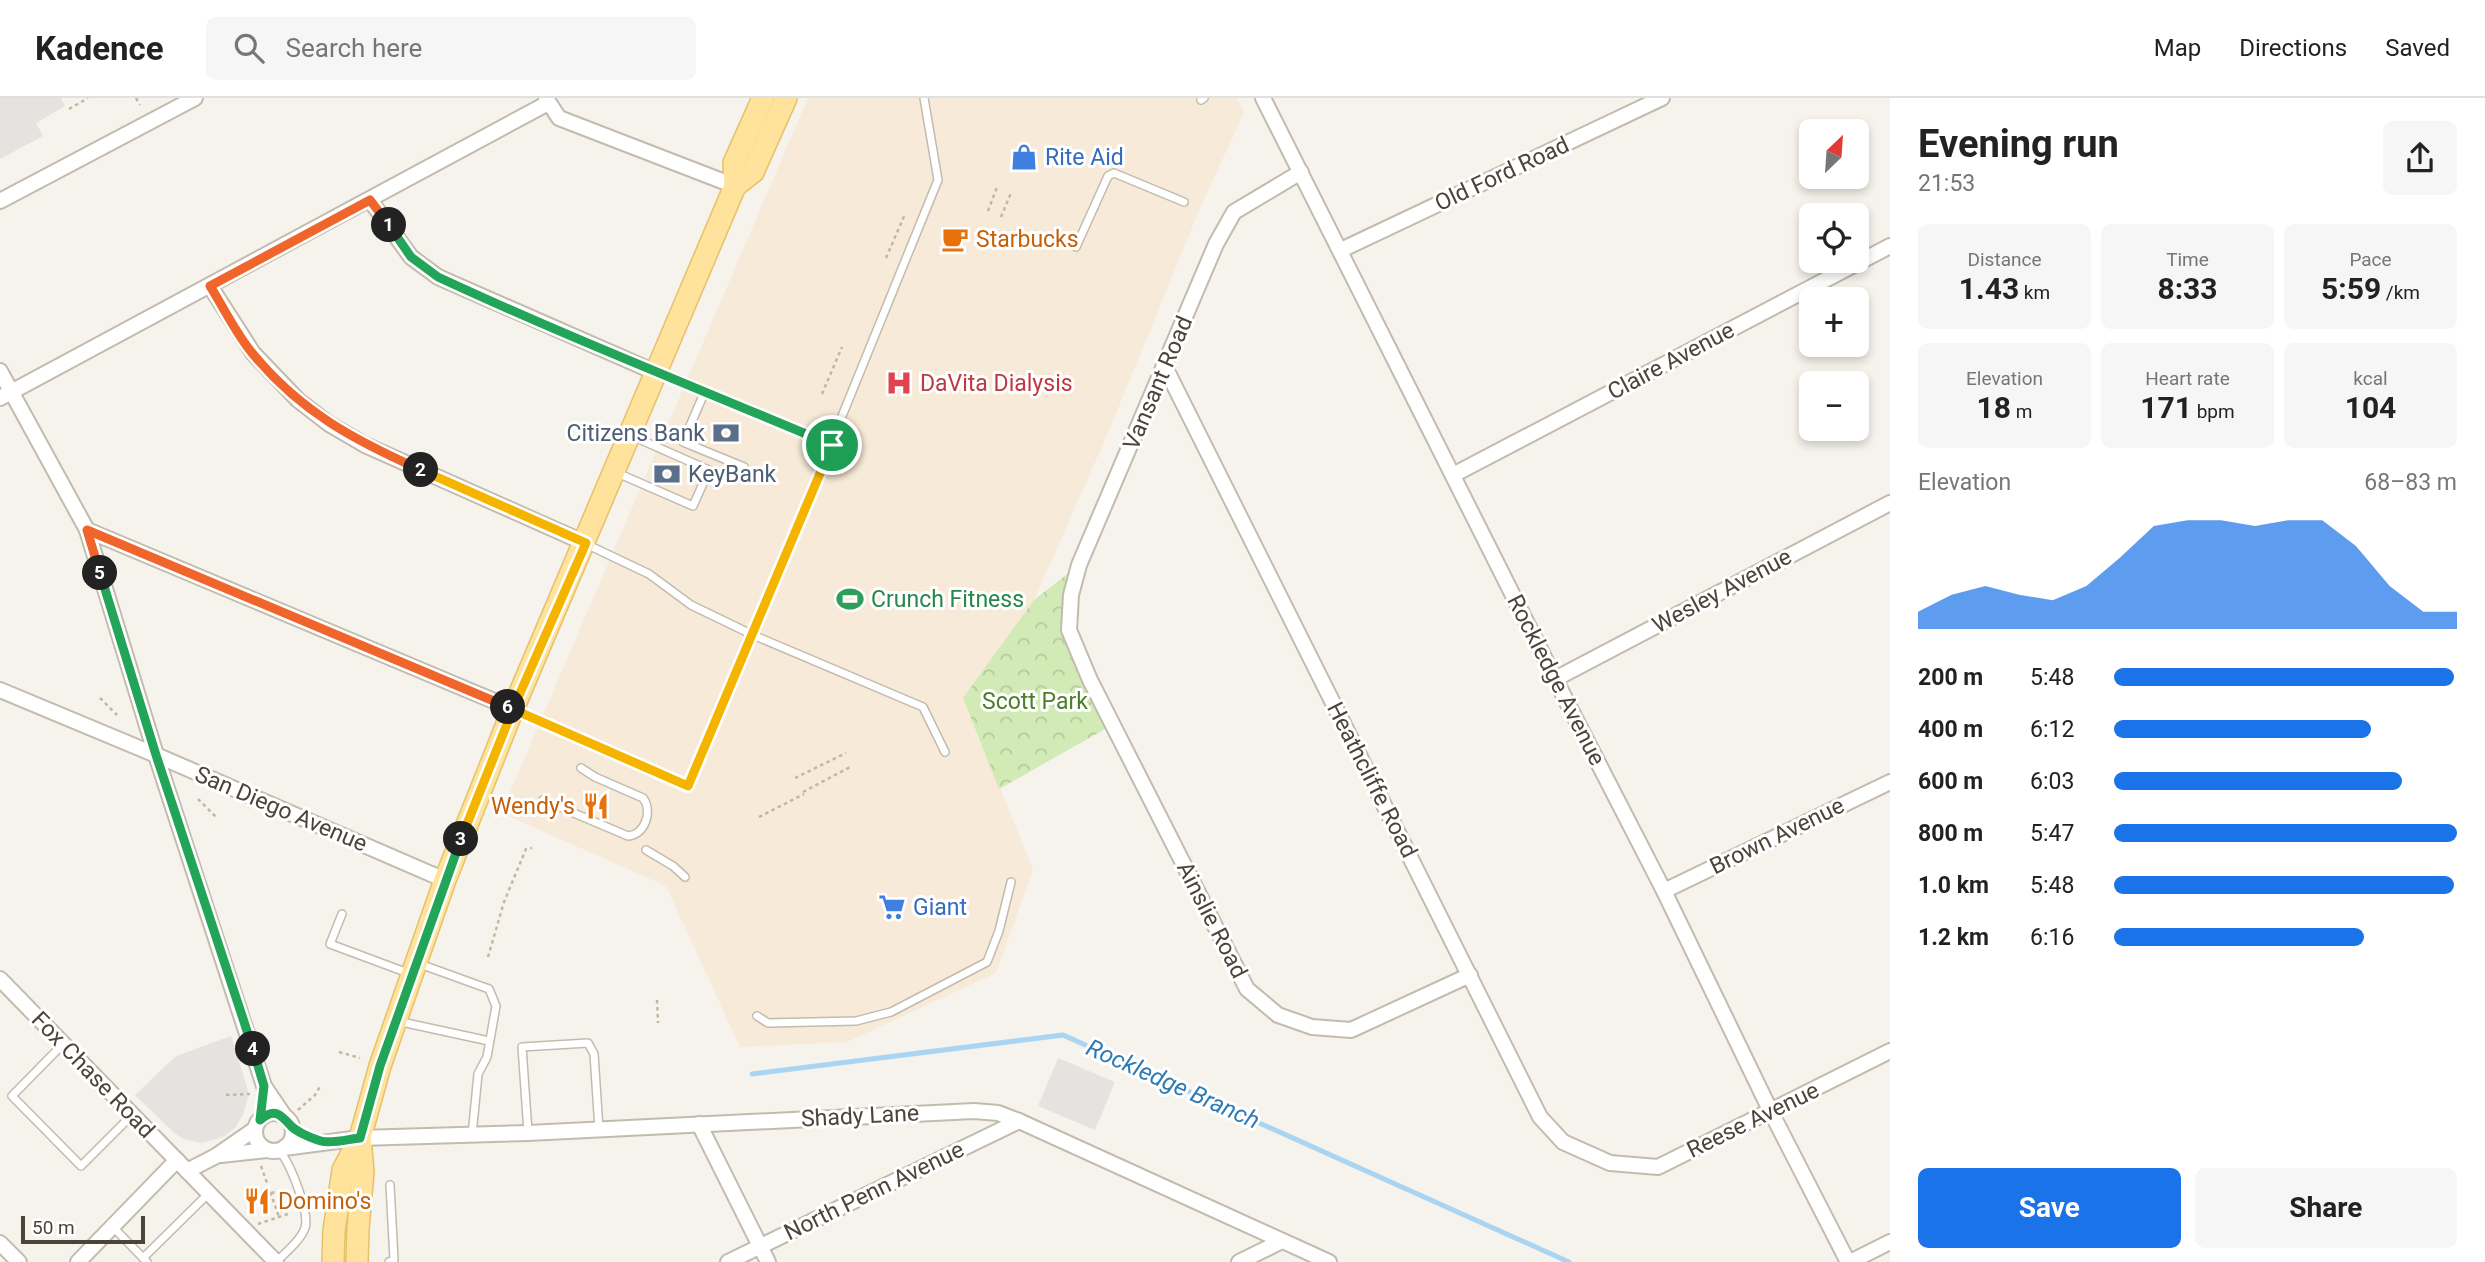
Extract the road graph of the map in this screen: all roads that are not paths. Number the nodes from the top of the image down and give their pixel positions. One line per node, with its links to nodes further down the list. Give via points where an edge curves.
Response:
1 (195, 98): 11 (street)
2 (763, 98): 9 (main road, via 734,163)
3 (786, 98): 9 (main road, via 752,172)
4 (924, 98): 23 (lane, via 938,180)
5 (1263, 98): 8 (street, Rockledge Avenue)
6 (1662, 98): 15 (street, Old Ford Road)
7 (547, 100): 9 (street, via 559,118); 10 (street)
8 (1300, 172): 15 (street, Rockledge Avenue); 17 (street, Vansant Road, via 1234,212)
9 (735, 186): 19 (main road)
10 (370, 200): 16 (street); 19 (street, via 411,257 438,277)
11 (0, 201)
12 (1184, 202): 14 (lane, via 1114,173 1108,176)
13 (1890, 246): 26 (street, Claire Avenue)
14 (1076, 247)
15 (1341, 250): 26 (street, Rockledge Avenue)
16 (210, 286): 21 (street); 29 (street, via 253,354 329,424 365,445)
17 (1165, 367): 30 (street, Vansant Road, via 1079,565); 47 (street, Heathcliffe Road)
18 (0, 371): 21 (street)
19 (657, 373): 20 (lane); 22 (main road)
20 (705, 391): 23 (lane); 24 (lane, via 683,442)
21 (5, 395): 28 (street)
22 (630, 436): 25 (main road); 25 (lane, via 709,470 693,506)
23 (832, 445): 31 (lane)
24 (744, 467)
25 (615, 472): 29 (main road)
26 (1453, 475): 32 (street, Rockledge Avenue)
27 (1890, 503): 32 (street, Wesley Avenue)
28 (87, 530): 34 (street); 36 (street)
29 (586, 543): 31 (lane, via 649,574 691,605); 34 (main road)
30 (1069, 630): 47 (street, Ainslie Road, via 1247,989 1257,998 1278,1015 1312,1027 1351,1030)
31 (753, 635): 34 (lane, via 688,786); 35 (lane, via 923,707)
32 (1555, 679): 44 (street, Rockledge Avenue)
33 (0, 690): 36 (street, San Diego Avenue)
34 (513, 709): 42 (main road)
35 (946, 752)
36 (156, 755): 42 (street, San Diego Avenue); 54 (street)
37 (581, 768): 39 (lane, via 648,804 649,812 635,836)
38 (1890, 782): 44 (street, Brown Avenue)
39 (543, 800)
40 (646, 850): 41 (lane)
41 (685, 877)
42 (445, 880): 46 (main road)
43 (1011, 882): 49 (lane, via 987,962 891,1012 856,1021 768,1023)
44 (1664, 891): 55 (street, Rockledge Avenue)
45 (342, 914): 46 (lane, via 330,944)
46 (414, 969): 50 (main road); 51 (lane, via 489,989 496,1006)
47 (1470, 975): 69 (street, Heathcliffe Road, via 1540,1117 1563,1142)
48 (0, 979): 52 (street, Fox Chase Road)
49 (757, 1016)
50 (396, 1020): 51 (lane); 64 (main road)
51 (489, 1041): 63 (lane, via 478,1074)
52 (63, 1044): 56 (street, Fox Chase Road); 56 (lane, via 12,1096 80,1166)
53 (1890, 1051): 55 (street, Reese Avenue)
54 (258, 1090): 57 (street); 59 (lane)
55 (1771, 1112): 69 (street, Reese Avenue, via 1658,1167); 89 (street, Rockledge Avenue)
56 (132, 1115): 68 (street, Fox Chase Road)
57 (291, 1118): 59 (street, via 273,1113); 65 (street); 66 (street, via 291,1138)
58 (1019, 1121): 60 (street, Shady Lane, via 974,1111); 74 (street, Shady Lane); 77 (street, North Penn Avenue)
59 (257, 1124): 66 (street, via 257,1141); 67 (street)
60 (699, 1124): 61 (street, Shady Lane); 77 (street)
61 (598, 1129): 62 (street, Shady Lane); 62 (lane, via 594,1055 589,1043 522,1047)
62 (528, 1133): 63 (street, Shady Lane)
63 (472, 1135): 64 (street, Shady Lane)
64 (360, 1138): 65 (street); 82 (main road, via 343,1170); 83 (main road, via 363,1172)
65 (323, 1142): 66 (street)
66 (273, 1152): 67 (street); 79 (lane, via 287,1160 306,1219 302,1234)
67 (216, 1156): 70 (street)
68 (177, 1160): 70 (street, Fox Chase Road); 73 (street)
69 (1610, 1163)
70 (187, 1171): 72 (street, Fox Chase Road)
71 (390, 1185): 84 (lane, via 394,1260)
72 (209, 1193): 78 (lane); 79 (street, Fox Chase Road)
73 (113, 1227): 78 (lane); 81 (street)
74 (1282, 1241): 87 (street); 88 (street, Shady Lane)
75 (1890, 1242): 89 (street)
76 (0, 1243): 80 (street)
77 (760, 1246): 85 (street, North Penn Avenue); 86 (street)
78 (145, 1260)
79 (272, 1260)
80 (19, 1262)
81 (78, 1262)
82 (333, 1262)
83 (357, 1262)
84 (389, 1262)
85 (728, 1262)
86 (768, 1262)
87 (1239, 1262)
88 (1329, 1262)
89 (1849, 1262)

